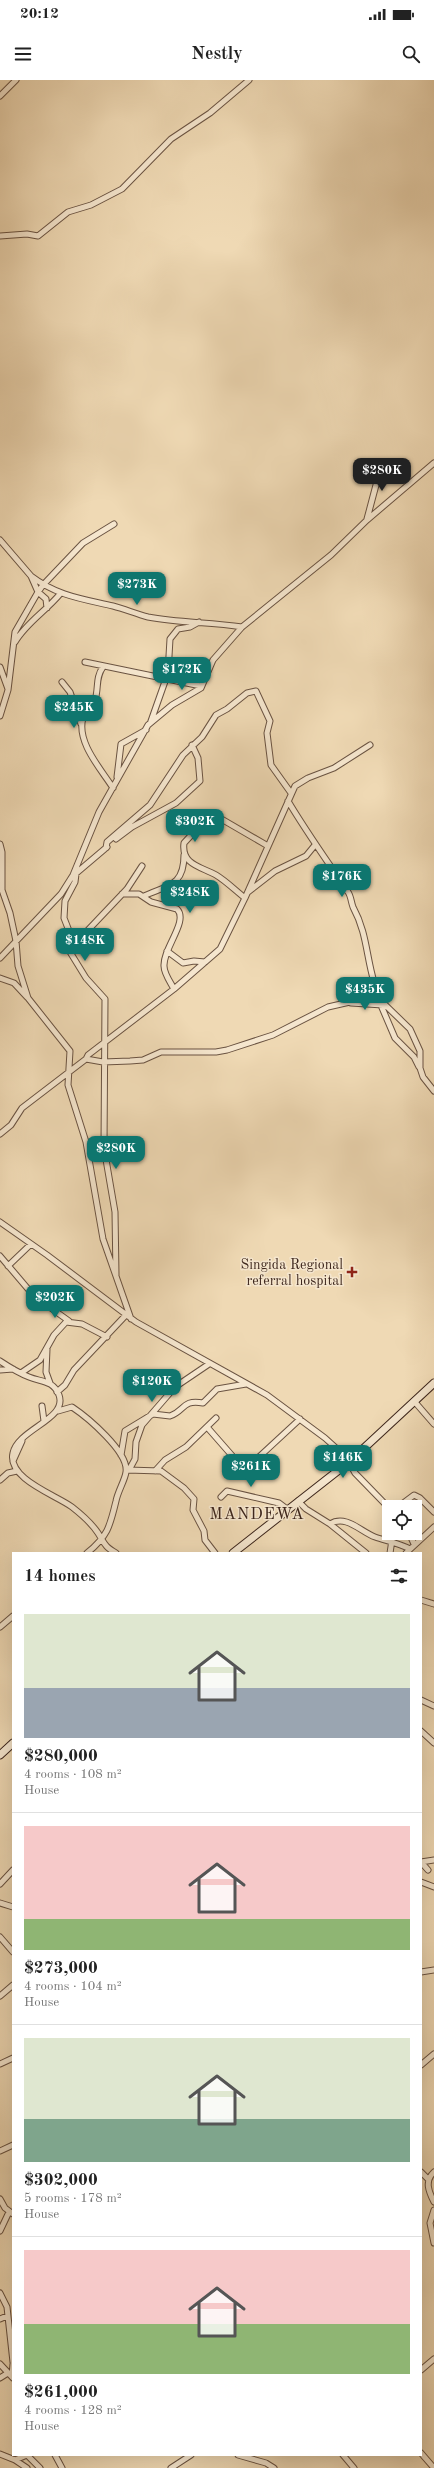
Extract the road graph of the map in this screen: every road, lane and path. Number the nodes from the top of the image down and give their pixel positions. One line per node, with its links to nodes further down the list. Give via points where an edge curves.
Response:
1 (16, 80): 3 (street)
2 (249, 80): 4 (street, via 210,113 171,140 122,189 91,205 68,212 54,221 41,235)
3 (0, 96)
4 (0, 236)
5 (434, 463): 7 (street)
6 (399, 464): 7 (street, via 376,486)
7 (367, 520): 16 (street, via 331,555)
8 (114, 524): 11 (street, via 83,543)
9 (0, 540): 10 (street)
10 (32, 576): 11 (street); 12 (street)
11 (43, 585): 12 (street); 13 (street)
12 (38, 592): 14 (street, via 46,599); 17 (street, via 18,624)
13 (60, 594): 14 (street); 15 (street, via 115,606 137,614)
14 (48, 608): 17 (street, via 23,629)
15 (199, 622): 16 (street); 21 (street, via 178,629 170,639)
16 (242, 627): 23 (street, via 213,660)
17 (13, 645): 24 (street)
18 (85, 662): 20 (street)
19 (0, 667): 24 (street)
20 (102, 667): 21 (street); 26 (street, via 96,681 95,700 87,711)
21 (166, 679): 23 (street); 27 (street)
22 (62, 682): 26 (street, via 76,705)
23 (201, 686): 27 (street, via 162,712)
24 (8, 690): 25 (street)
25 (0, 716)
26 (82, 728): 31 (street, via 85,742)
27 (147, 728): 30 (street); 30 (street, via 122,744)
28 (192, 745): 32 (street, via 202,737 217,714 247,693 256,691 270,721 267,733 271,765); 37 (street, via 150,805 107,842); 37 (street, via 198,758 200,781 176,803 132,827)
29 (370, 745): 32 (street, via 334,768 299,783)
30 (116, 782): 31 (street)
31 (113, 788): 42 (street, via 99,812)
32 (291, 793): 33 (street)
33 (288, 801): 35 (street); 36 (street)
34 (0, 844): 47 (street, via 2,890)
35 (315, 845): 43 (street, via 306,856 275,871); 55 (street, via 348,892 361,919 374,982)
36 (268, 846): 38 (street, via 218,817 186,840 183,845); 43 (street)
37 (106, 848): 42 (street)
38 (184, 855): 40 (street); 41 (street)
39 (142, 866): 44 (street)
40 (197, 867): 41 (street); 46 (street, via 217,875)
41 (183, 870): 45 (street, via 174,882)
42 (74, 875): 47 (street, via 57,900); 48 (street, via 75,882 65,901 64,918)
43 (248, 892): 46 (street)
44 (122, 894): 45 (street); 48 (street)
45 (144, 896): 49 (street, via 151,902 177,909 182,916)
46 (245, 898): 51 (street, via 220,949)
47 (16, 941): 50 (street); 54 (street, via 18,966)
48 (71, 948): 56 (street, via 72,956 82,973 104,996 103,1014 106,1030)
49 (167, 950): 51 (street, via 183,963); 53 (street, via 164,970)
50 (0, 958)
51 (205, 962): 53 (street)
52 (0, 978): 54 (street, via 14,983)
53 (174, 989): 56 (street)
54 (28, 998): 60 (street, via 70,1051)
55 (381, 1002): 58 (street, via 377,996 364,997 328,1007 273,1035 227,1050 167,1051 143,1060); 59 (street, via 395,1038 414,1057); 59 (street, via 410,1029 420,1051)
56 (103, 1045): 57 (street); 58 (street)
57 (86, 1059): 58 (street); 60 (street)
58 (103, 1062): 67 (street, via 104,1148 116,1212)
59 (420, 1068): 61 (street, via 423,1077)
60 (68, 1074): 62 (street, via 22,1108); 67 (street, via 68,1085 86,1142 103,1239)
61 (434, 1091)
62 (0, 1134)
63 (0, 1222): 64 (street)
64 (31, 1244): 66 (street); 68 (street)
65 (0, 1256): 66 (street)
66 (8, 1266): 70 (street, via 34,1296)
67 (117, 1278): 69 (street)
68 (126, 1315): 69 (street); 71 (street)
69 (131, 1319): 74 (street)
70 (69, 1322): 71 (street, via 82,1324); 72 (street, via 61,1325)
71 (107, 1337): 81 (street, via 74,1370 65,1385)
72 (47, 1348): 77 (street, via 36,1363); 78 (street, via 46,1372)
73 (0, 1361): 75 (street)
74 (209, 1364): 80 (street); 85 (street, via 174,1388)
75 (13, 1369): 76 (street); 77 (street)
76 (0, 1370)
77 (21, 1373): 78 (street)
78 (50, 1383): 81 (street)
79 (434, 1383): 82 (main road)
80 (249, 1385): 85 (street, via 239,1384 217,1389 203,1403 188,1403 170,1416); 87 (street)
81 (57, 1392): 84 (street, via 60,1406)
82 (414, 1402): 89 (street); 92 (main road)
83 (42, 1406): 88 (street)
84 (58, 1411): 88 (street); 91 (street, via 74,1408 101,1431)
85 (153, 1414): 91 (street, via 125,1431); 93 (street, via 139,1430 135,1459)
86 (216, 1418): 90 (street)
87 (300, 1419): 90 (street, via 246,1469); 92 (street)
88 (44, 1421): 95 (street, via 22,1440 13,1461)
89 (434, 1424)
90 (207, 1427): 94 (street, via 180,1452 165,1460)
91 (121, 1454): 93 (street)
92 (350, 1461): 101 (main road); 102 (street, via 355,1473)
93 (128, 1470): 94 (street); 109 (street, via 119,1488 111,1525)
94 (155, 1470): 113 (street, via 166,1474 193,1497 193,1510)
95 (18, 1471): 96 (street, via 8,1473); 109 (street, via 34,1485 73,1508 98,1533)
96 (0, 1480)
97 (221, 1497): 103 (street, via 227,1491 231,1491 279,1503)
98 (407, 1500): 100 (street, via 414,1495)
99 (422, 1500): 104 (street)
100 (422, 1500)
101 (298, 1501): 103 (main road); 105 (street)
102 (382, 1501)
103 (287, 1509): 114 (main road)
104 (434, 1512)
105 (330, 1524): 107 (street, via 348,1522); 115 (street)
106 (434, 1527): 110 (street)
107 (382, 1538)
108 (392, 1540): 110 (street); 116 (street)
109 (101, 1541): 111 (street); 112 (street)
110 (410, 1549)
111 (88, 1552)
112 (115, 1552)
113 (214, 1552)
114 (234, 1552)
115 (365, 1552)
116 (390, 1552)
117 (422, 1600): 118 (street)
118 (434, 1604)
119 (12, 1617): 120 (street)
120 (0, 1627)
121 (422, 1700): 122 (street)
122 (434, 1706)
123 (422, 1732): 124 (street)
124 (434, 1743)
125 (12, 1744): 126 (main road)
126 (0, 1755)
127 (434, 1860): 128 (street)
128 (422, 1862)
129 (422, 1863): 130 (street)
130 (428, 1870)
131 (12, 1871): 133 (street)
132 (422, 1882): 134 (street)
133 (0, 1884)
134 (434, 1887)
135 (0, 1903): 136 (street)
136 (12, 1907)
137 (0, 1938): 138 (street)
138 (12, 1951)
139 (433, 1971): 140 (street)
140 (422, 1972)
141 (12, 1986): 142 (street)
142 (0, 1996)
143 (434, 2054): 145 (street)
144 (12, 2058): 146 (street)
145 (422, 2063)
146 (0, 2064)
147 (12, 2145): 148 (street)
148 (0, 2151)
149 (434, 2172): 151 (street)
150 (422, 2173): 151 (street)
151 (428, 2178): 153 (street, via 429,2193)
152 (0, 2199): 155 (street)
153 (434, 2202)
154 (434, 2210): 157 (street, via 430,2223)
155 (11, 2213): 156 (street)
156 (0, 2231)
157 (434, 2243)
158 (0, 2293): 159 (street, via 6,2303)
159 (7, 2316): 160 (street); 161 (street)
160 (0, 2319)
161 (12, 2336)
162 (434, 2359): 164 (street)
163 (0, 2364): 165 (street)
164 (422, 2369)
165 (12, 2373): 166 (street)
166 (0, 2378)
167 (3, 2454): 174 (street)
168 (422, 2454): 181 (street)
169 (23, 2456): 174 (street); 176 (street, via 30,2457)
170 (56, 2456): 177 (street)
171 (189, 2456): 178 (street)
172 (242, 2456): 179 (street)
173 (343, 2456): 180 (street)
174 (15, 2460): 175 (street)
175 (27, 2468)
176 (40, 2468)
177 (62, 2468)
178 (171, 2468)
179 (274, 2468)
180 (354, 2468)
181 (434, 2468)

